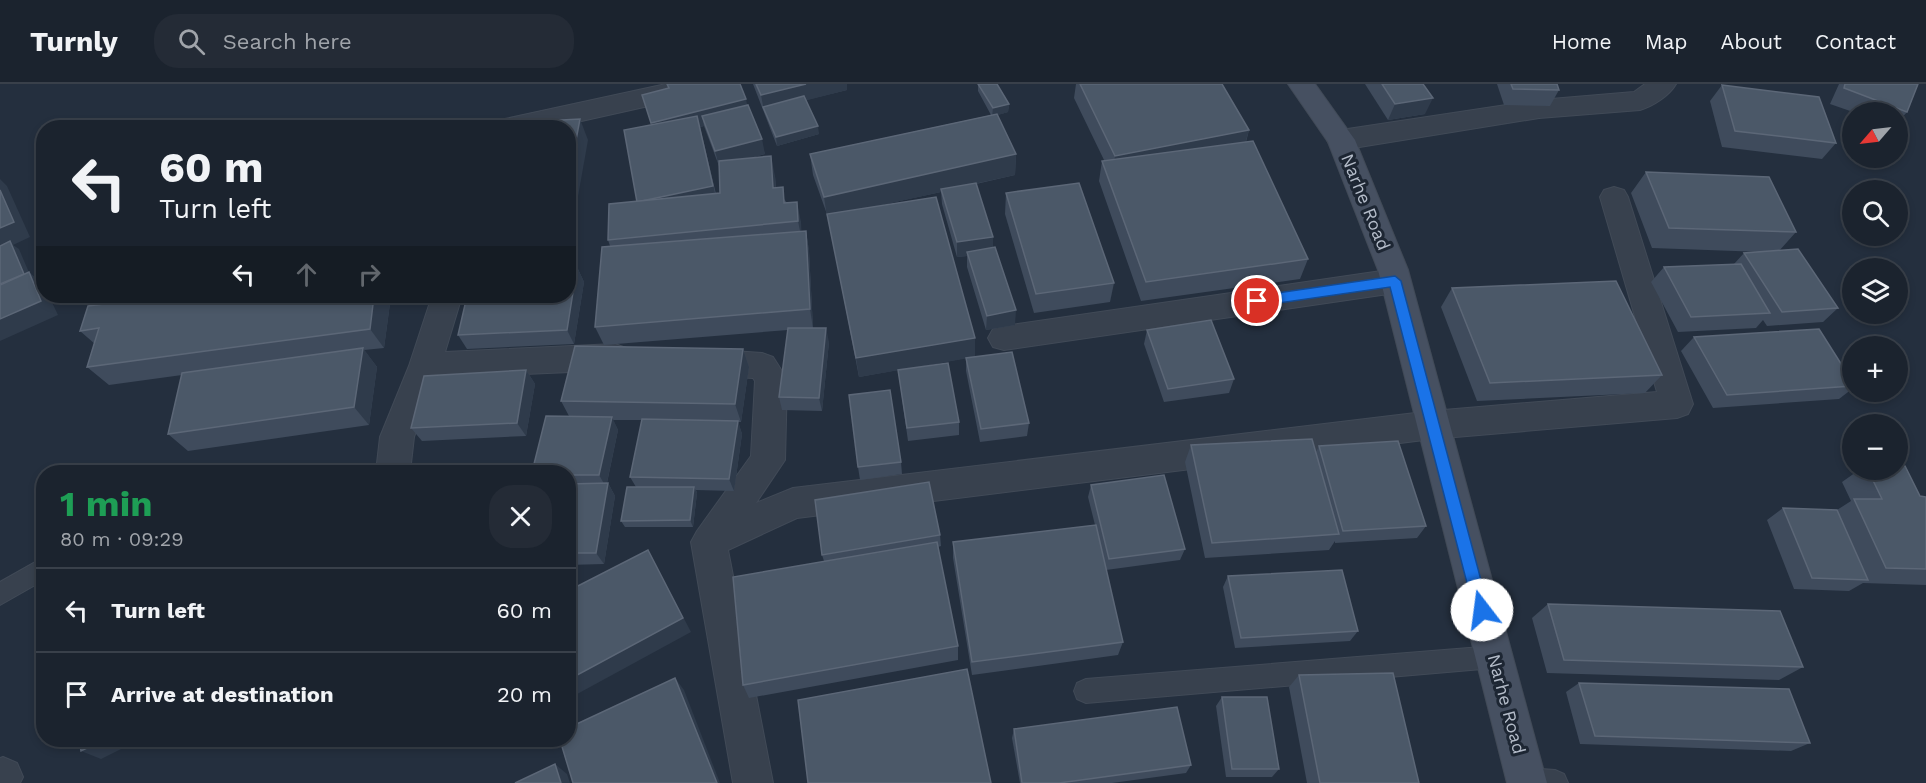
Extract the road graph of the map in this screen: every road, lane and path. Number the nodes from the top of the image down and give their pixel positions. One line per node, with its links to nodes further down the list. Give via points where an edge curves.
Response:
1 (707, 84): 4 (street)
2 (1301, 84): 5 (street, Narhe Road)
3 (1663, 84): 5 (street, via 1640,101 1539,109)
4 (542, 120)
5 (1341, 140): 7 (street, Narhe Road)
6 (1614, 197): 11 (street, via 1677,404)
7 (1395, 281): 9 (street); 11 (street, Narhe Road)
8 (445, 303): 10 (street)
9 (1004, 338)
10 (425, 366): 12 (street, via 398,437); 13 (street, via 601,356 762,366 771,379 768,460)
11 (1432, 425): 13 (street, via 793,503); 16 (street, Narhe Road)
12 (394, 465)
13 (709, 542): 19 (street)
14 (36, 572): 15 (lane)
15 (0, 594)
16 (1494, 657): 17 (lane); 18 (street, Narhe Road)
17 (1086, 691)
18 (1536, 782)
19 (753, 783)

